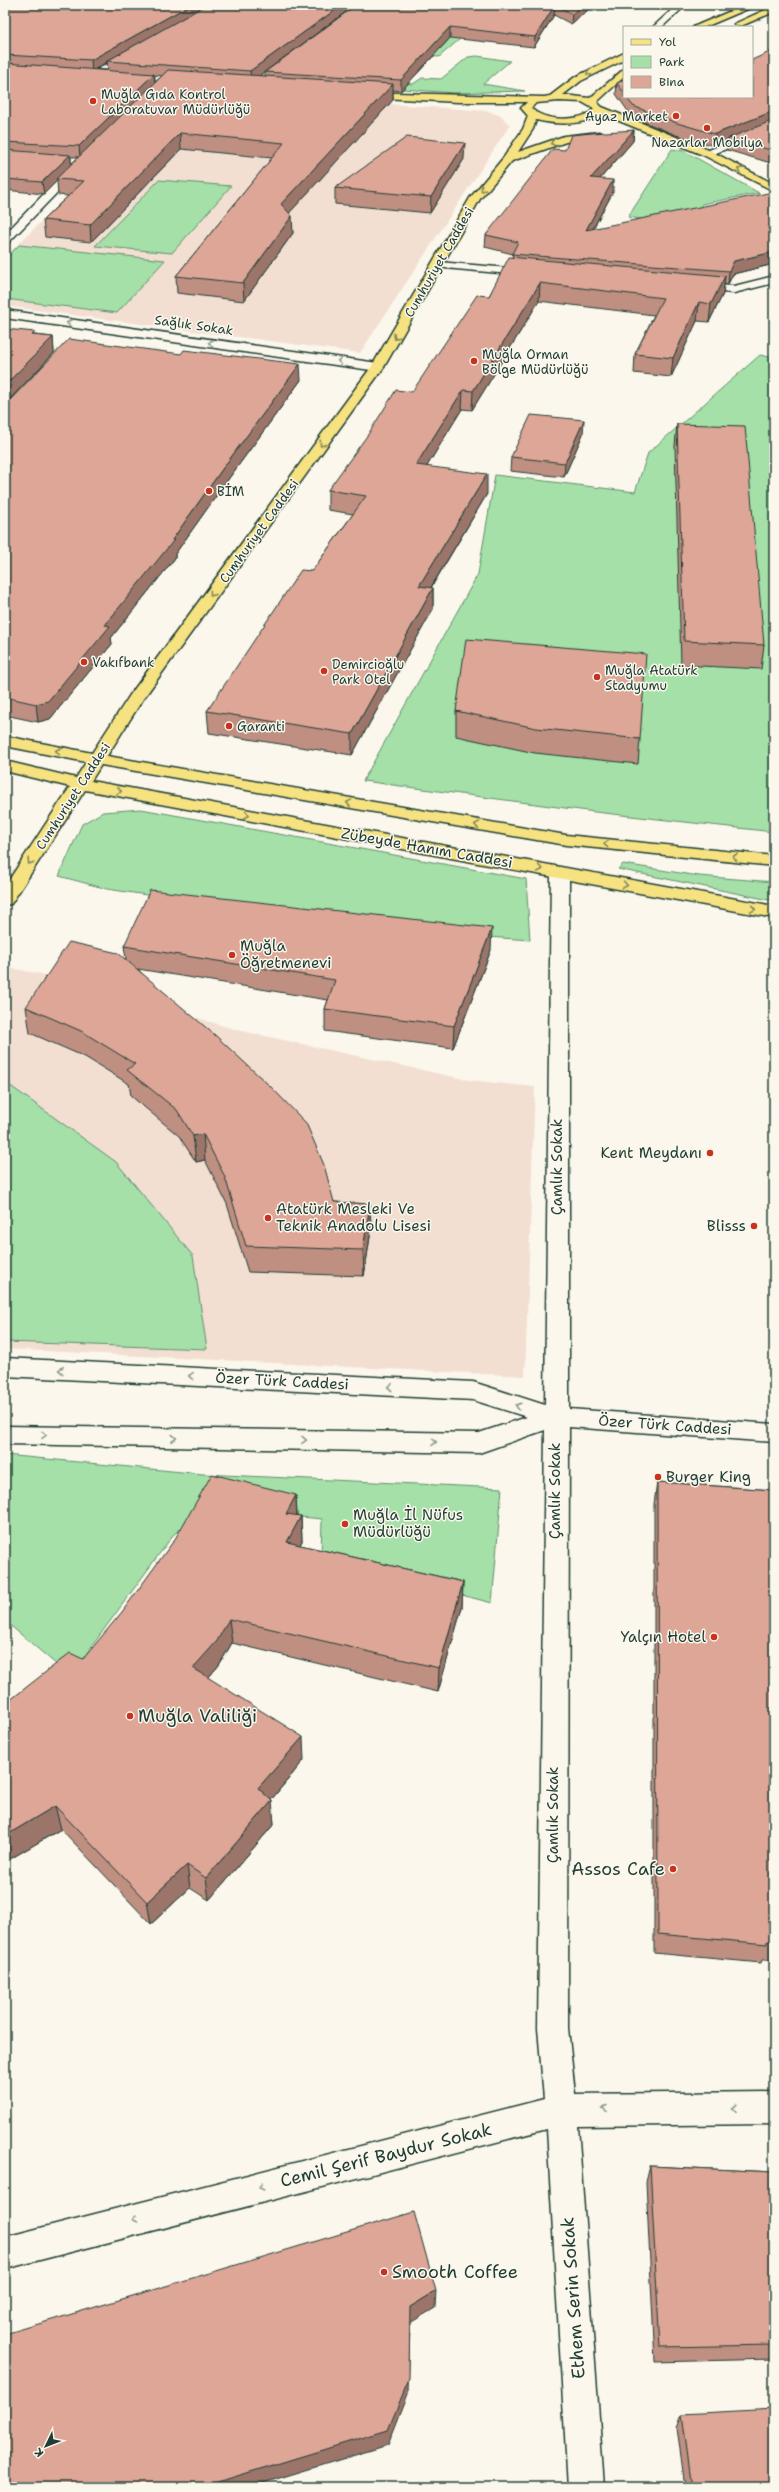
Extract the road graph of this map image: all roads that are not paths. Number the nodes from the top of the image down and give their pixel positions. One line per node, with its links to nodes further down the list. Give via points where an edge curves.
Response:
1 (682, 5): 4 (street)
2 (753, 5): 5 (main road)
3 (774, 9): 6 (main road)
4 (657, 26)
5 (700, 26)
6 (732, 26)
7 (141, 48): 10 (street)
8 (623, 56): 13 (main road, one-way to 13, via 578,79)
9 (623, 73): 16 (main road)
10 (89, 75): 11 (main road)
11 (114, 77)
12 (354, 93): 14 (main road)
13 (553, 98): 15 (main road); 16 (main road, via 574,98)
14 (458, 99): 15 (main road); 17 (main road)
15 (542, 99): 17 (main road, via 533,101)
16 (595, 105): 17 (main road, via 593,116 575,120 552,120); 21 (main road)
17 (529, 112): 23 (main road, Cumhuriyet Caddesi, via 528,129)
18 (774, 126): 22 (street)
19 (610, 134): 23 (main road, one-way to 23, via 564,140)
20 (633, 134): 21 (main road)
21 (674, 138): 22 (main road)
22 (707, 153): 25 (main road, one-way to 22)
23 (508, 159): 27 (main road, Cumhuriyet Caddesi, one-way to 27, via 475,198)
24 (66, 161): 26 (street, via 84,160)
25 (774, 188)
26 (5, 240)
27 (438, 265): 28 (street); 34 (main road, Cumhuriyet Caddesi, one-way to 34)
28 (547, 274)
29 (774, 279): 30 (street, via 734,290)
30 (679, 286)
31 (5, 314): 32 (street, Sağlık Sokak, one-way to 31)
32 (90, 326): 33 (street); 34 (street, Sağlık Sokak, one-way to 32)
33 (79, 338)
34 (378, 367): 36 (main road, Cumhuriyet Caddesi)
35 (323, 372): 36 (street)
36 (370, 378): 38 (main road, Cumhuriyet Caddesi, one-way to 38, via 136,698)
37 (5, 741): 38 (main road, Zübeyde Hanım Caddesi, one-way to 37)
38 (96, 758): 40 (main road, Cumhuriyet Caddesi); 41 (main road, Zübeyde Hanım Caddesi, one-way to 38)
39 (5, 766): 40 (main road, Zübeyde Hanım Caddesi)
40 (81, 784): 43 (main road, Zübeyde Hanım Caddesi, one-way to 43); 44 (main road, Cumhuriyet Caddesi, one-way to 44)
41 (566, 840): 42 (main road, Zübeyde Hanım Caddesi, one-way to 41); 43 (main road)
42 (774, 861)
43 (560, 873): 45 (main road, Zübeyde Hanım Caddesi, one-way to 45); 47 (street, Çamlık Sokak)
44 (5, 900)
45 (774, 912)
46 (5, 1367): 47 (street, Özer Türk Caddesi, one-way to 46, via 472,1391)
47 (555, 1418): 48 (street, Özer Türk Caddesi); 49 (street, Özer Türk Caddesi, one-way to 47, via 479,1443); 51 (street, Çamlık Sokak, via 552,2028)
48 (774, 1433)
49 (5, 1435)
50 (774, 2108): 51 (street, Cemil Şerif Baydur Sokak, one-way to 51)
51 (561, 2110): 52 (street, Cemil Şerif Baydur Sokak, one-way to 52); 53 (street, Ethem Serin Sokak)
52 (5, 2253)
53 (586, 2487)

